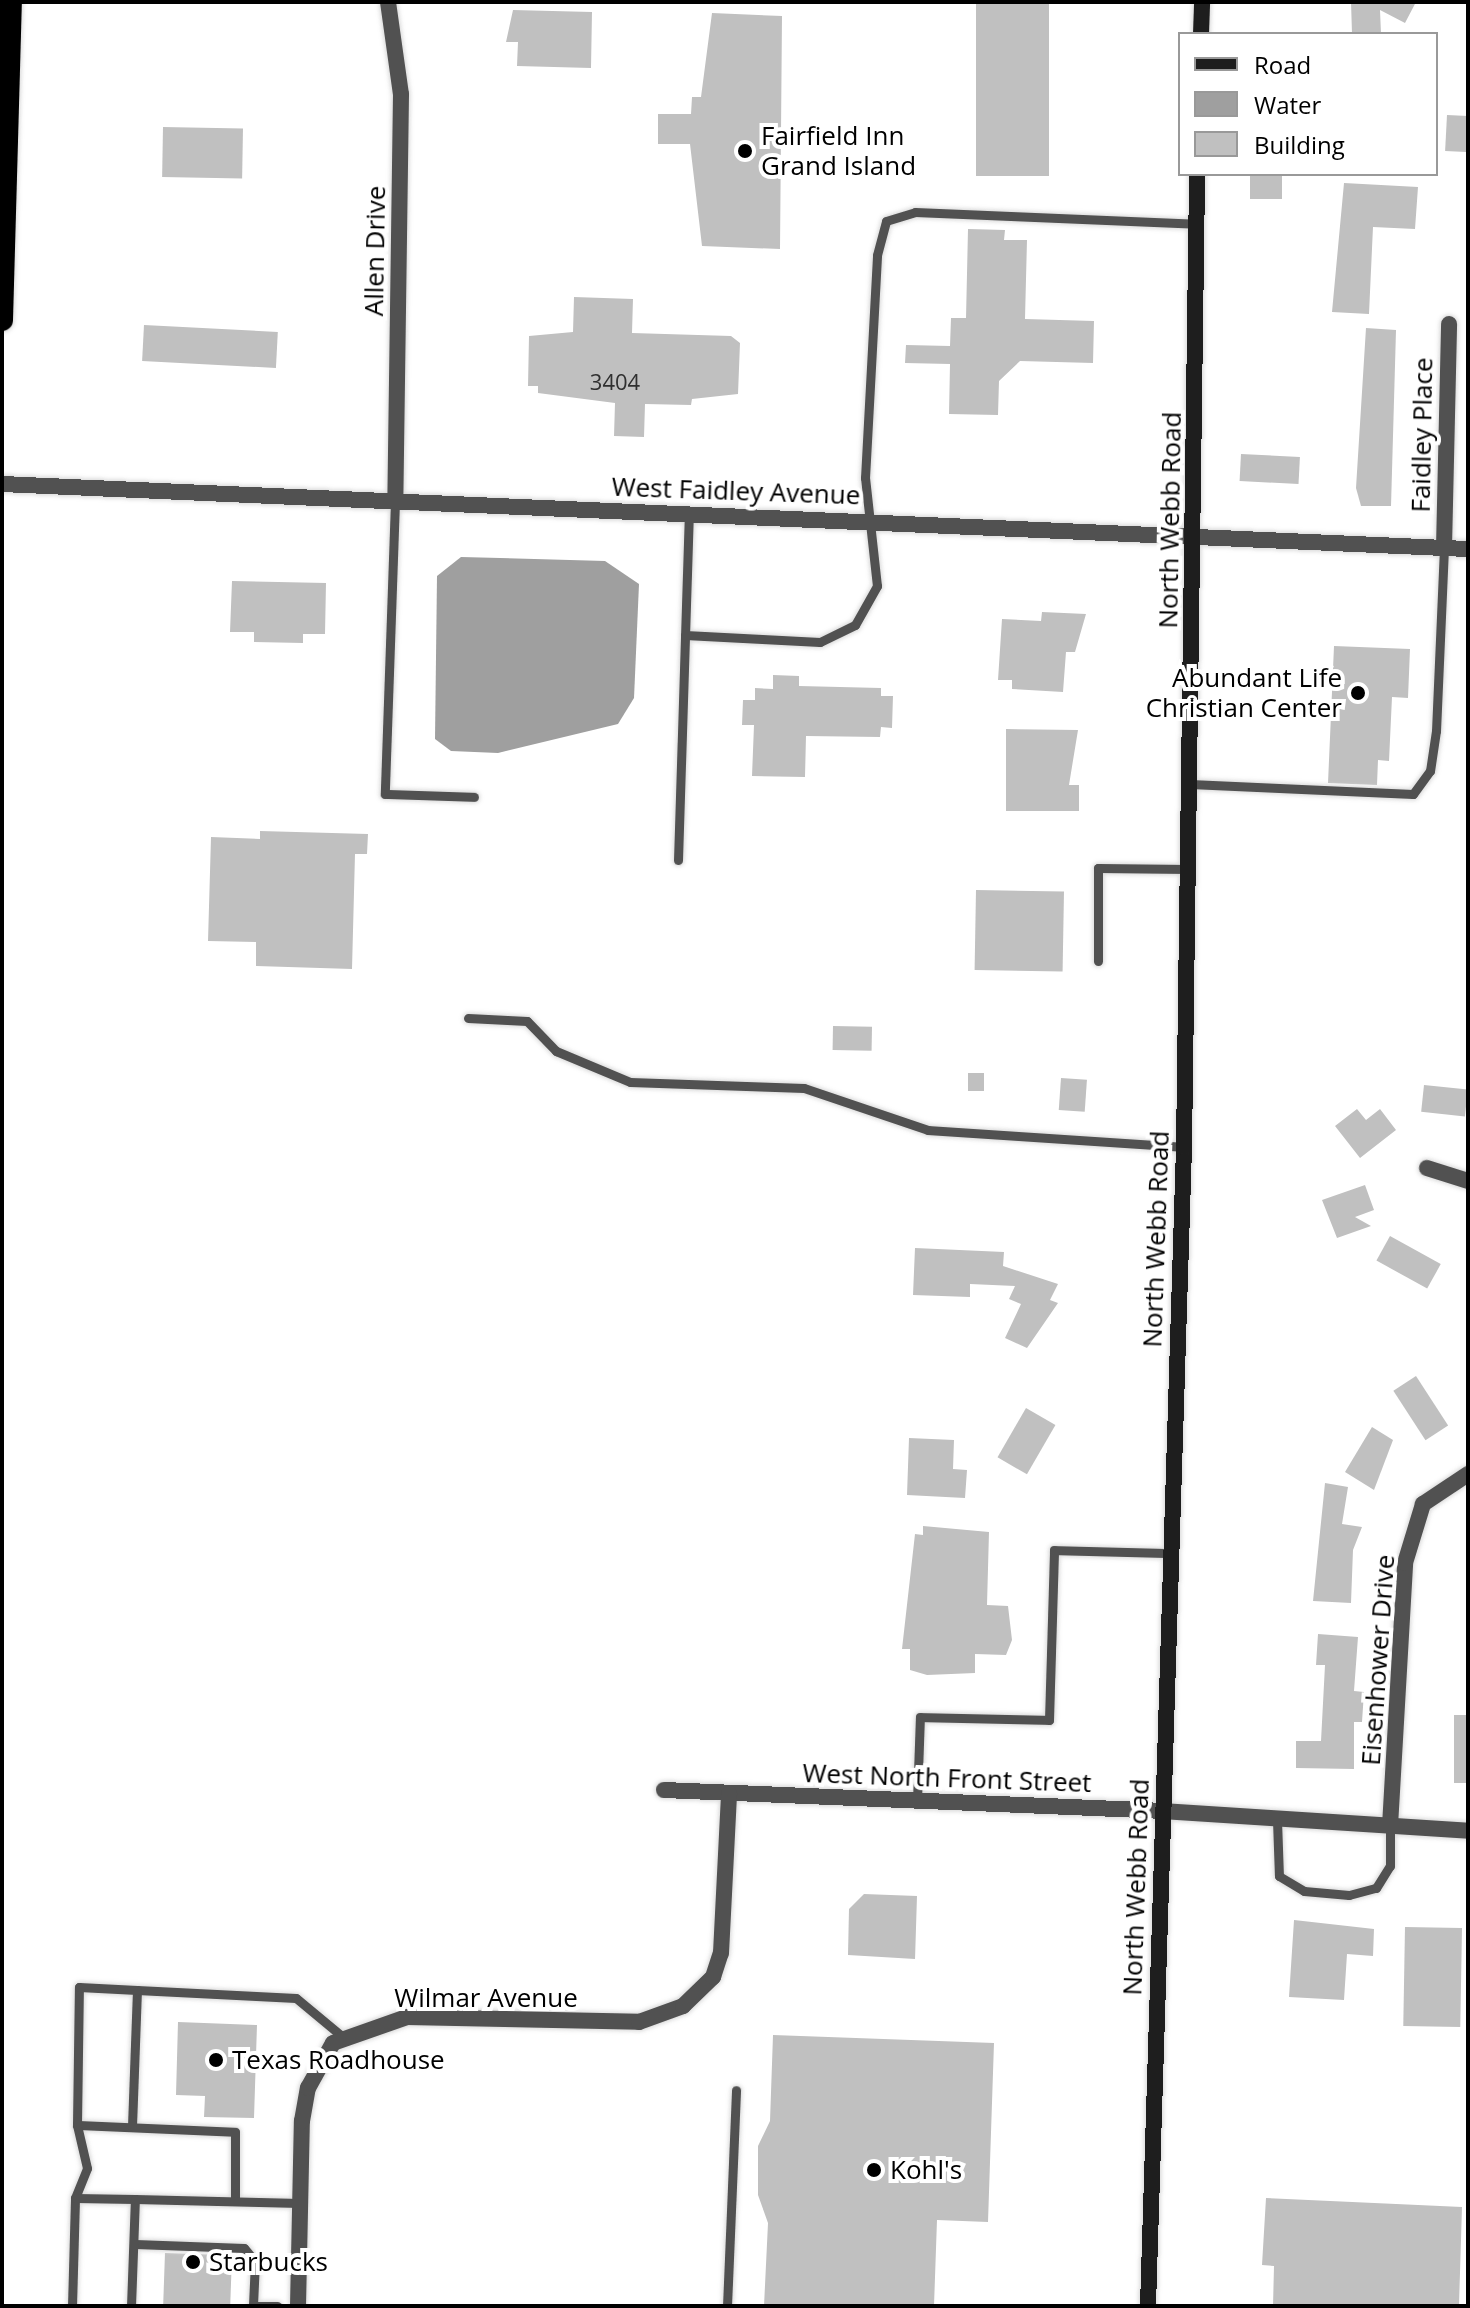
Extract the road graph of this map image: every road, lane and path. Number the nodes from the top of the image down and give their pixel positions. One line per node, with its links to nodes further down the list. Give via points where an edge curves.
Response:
1 (11, 2): 7 (highway)
2 (388, 2): 10 (street, Allen Drive, via 401,94)
3 (1202, 2): 4 (main road)
4 (1201, 32)
5 (1197, 176): 6 (main road, North Webb Road)
6 (1196, 224): 12 (lane, via 915,212 886,221 877,255); 13 (main road, North Webb Road)
7 (2, 320)
8 (1449, 324): 14 (street, Faidley Place)
9 (2, 484): 10 (street, West Faidley Avenue)
10 (395, 501): 11 (street, West Faidley Avenue); 18 (lane, via 385,794)
11 (689, 513): 12 (street, West Faidley Avenue); 16 (lane)
12 (867, 521): 13 (street, West Faidley Avenue); 16 (lane, via 877,586 855,625 820,642)
13 (1194, 534): 14 (street, West Faidley Avenue); 17 (main road, North Webb Road)
14 (1444, 548): 15 (street, West Faidley Avenue); 17 (lane, via 1436,731 1430,771 1413,794)
15 (1468, 549)
16 (685, 635): 19 (lane)
17 (1190, 784): 20 (main road, North Webb Road)
18 (474, 797)
19 (678, 860)
20 (1189, 869): 21 (lane, via 1098,868); 23 (main road, North Webb Road)
21 (1098, 961)
22 (468, 1018): 23 (lane, via 527,1021 556,1051 630,1082 804,1088 928,1130)
23 (1184, 1147): 27 (main road, North Webb Road)
24 (1427, 1168): 25 (street)
25 (1468, 1181)
26 (1468, 1474): 33 (street, Eisenhower Drive, via 1423,1504 1405,1563)
27 (1171, 1553): 30 (lane, via 1054,1550 1049,1720 920,1717); 31 (main road, North Webb Road)
28 (664, 1790): 29 (street, West North Front Street)
29 (729, 1793): 30 (street, West North Front Street); 36 (street, Wilmar Avenue, via 721,1953 713,1977 683,2006 624,2023 407,2017)
30 (917, 1801): 31 (street, West North Front Street)
31 (1162, 1811): 32 (street, West North Front Street); 51 (main road, North Webb Road)
32 (1277, 1820): 33 (street, West North Front Street); 33 (lane, via 1279,1876 1304,1891 1349,1895 1376,1888 1390,1866)
33 (1390, 1826): 34 (street, West North Front Street)
34 (1468, 1831)
35 (137, 1990): 36 (lane, via 296,1998); 38 (lane, via 79,1987); 39 (lane)
36 (343, 2037): 43 (street, via 308,2088)
37 (736, 2090): 50 (lane)
38 (77, 2125): 39 (lane); 40 (lane, via 87,2168)
39 (132, 2126): 42 (lane, via 235,2132)
40 (75, 2198): 41 (lane); 45 (lane)
41 (135, 2199): 42 (lane); 44 (lane)
42 (235, 2200): 43 (lane)
43 (300, 2203): 49 (street)
44 (135, 2244): 46 (lane); 47 (lane, via 244,2248 255,2261)
45 (72, 2306)
46 (131, 2306)
47 (253, 2306): 48 (lane)
48 (277, 2306)
49 (298, 2306)
50 (727, 2306)
51 (1148, 2306)

